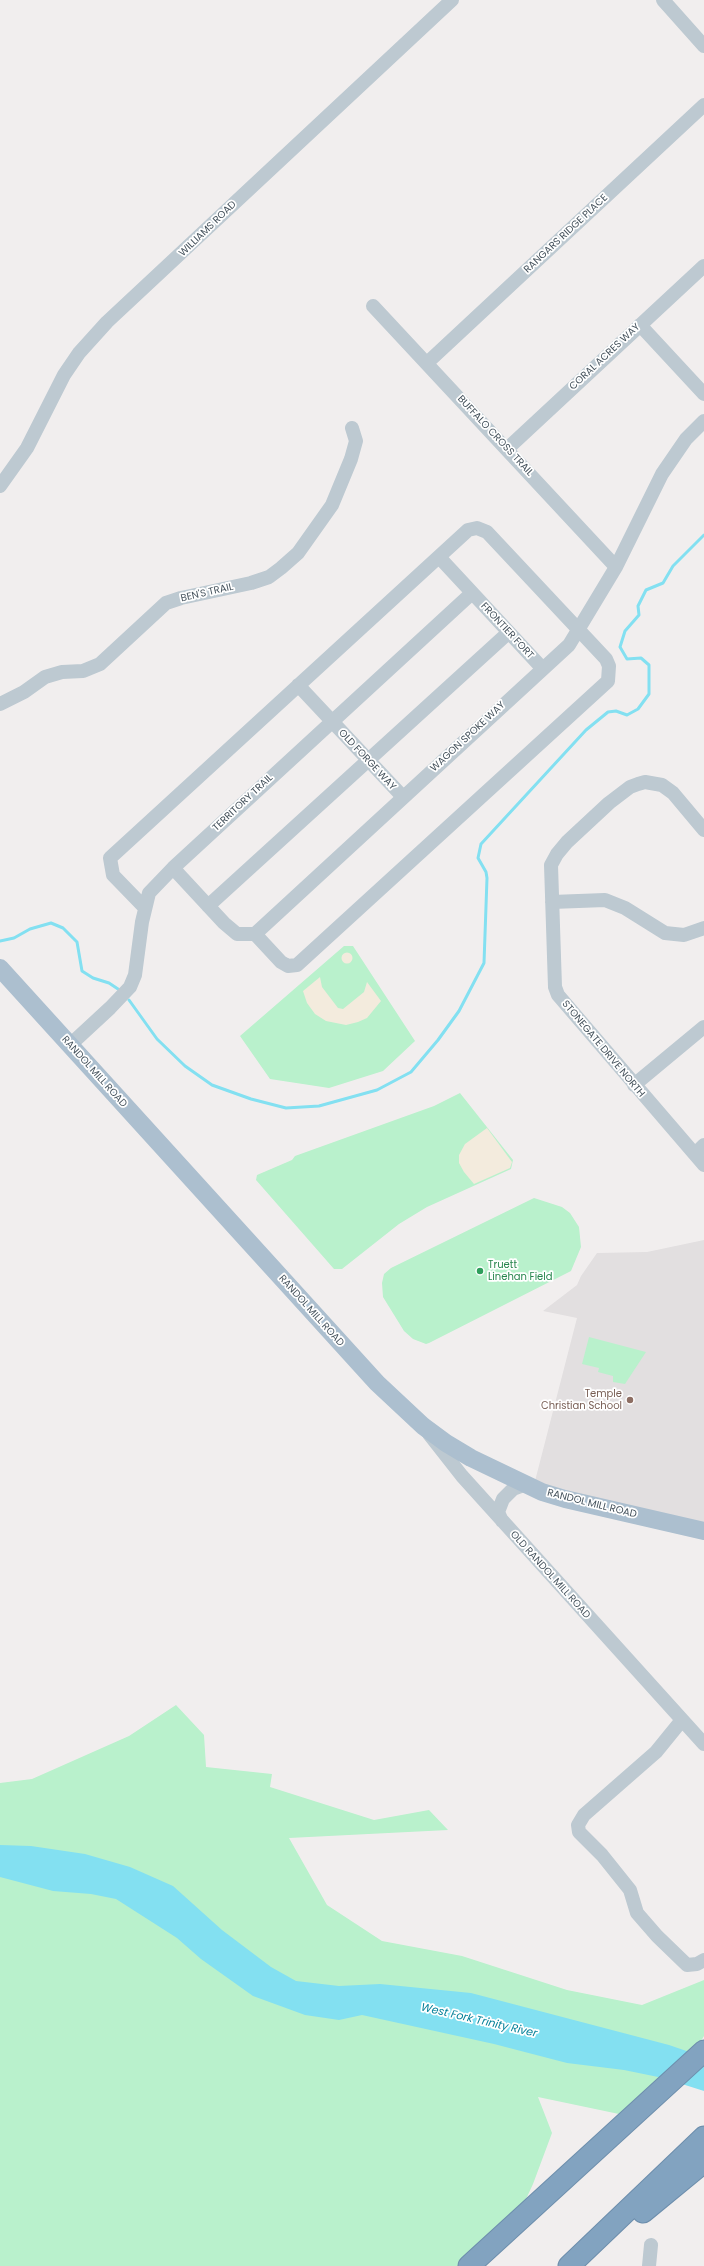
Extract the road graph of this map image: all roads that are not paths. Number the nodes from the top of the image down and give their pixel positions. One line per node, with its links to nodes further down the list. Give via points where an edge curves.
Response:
1 (452, 0): 13 (street, WILLIAMS ROAD, via 107,322 79,353 64,375 27,448)
2 (663, 0): 3 (street)
3 (704, 46)
4 (704, 105): 8 (street, RANGARS RIDGE PLACE)
5 (704, 266): 7 (street, CORAL ACRES WAY)
6 (373, 306): 8 (street, BUFFALO CROSS TRAIL)
7 (640, 325): 9 (street); 12 (street, CORAL ACRES WAY)
8 (427, 364): 12 (street, BUFFALO CROSS TRAIL)
9 (704, 394)
10 (704, 421): 15 (street, WAGON SPOKE WAY, via 681,445 662,474)
11 (352, 428): 21 (street, BEN'S TRAIL, via 356,441 352,459 332,505 302,548 281,568 269,577 252,583 166,603 100,664 83,671 62,672 45,677 24,692)
12 (507, 449): 15 (street, BUFFALO CROSS TRAIL)
13 (0, 486)
14 (439, 556): 16 (street, FRONTIER FORT); 17 (street, via 468,530 477,528 487,532); 20 (street)
15 (616, 567): 17 (street, WAGON SPOKE WAY)
16 (472, 594): 18 (street, FRONTIER FORT); 22 (street, TERRITORY TRAIL)
17 (578, 630): 19 (street, WAGON SPOKE WAY, via 569,646); 31 (street, via 606,659 610,674 608,681 297,965 288,966 281,962)
18 (508, 633): 19 (street, FRONTIER FORT); 23 (street)
19 (543, 669): 24 (street, WAGON SPOKE WAY)
20 (298, 685): 22 (street, OLD FORGE WAY); 29 (street, via 110,858 113,875)
21 (0, 704)
22 (332, 722): 23 (street, OLD FORGE WAY); 26 (street, TERRITORY TRAIL)
23 (368, 761): 24 (street, OLD FORGE WAY); 28 (street)
24 (403, 797): 31 (street, WAGON SPOKE WAY)
25 (704, 830): 27 (street, STONEGATE DRIVE NORTH, via 673,793 662,785 638,784 630,787 609,803 557,854 551,864)
26 (173, 868): 28 (street); 29 (street, TERRITORY TRAIL, via 149,893)
27 (552, 902): 30 (street, via 606,900 625,908 665,934 684,935); 35 (street, STONEGATE DRIVE NORTH, via 555,986 558,995)
28 (208, 906): 31 (street, via 237,934)
29 (145, 908): 34 (street, TERRITORY TRAIL, via 139,954 130,987)
30 (704, 928)
31 (256, 934)
32 (0, 968): 34 (main road, RANDOL MILL ROAD)
33 (704, 1027): 35 (street)
34 (70, 1045): 38 (main road, RANDOL MILL ROAD, via 377,1383)
35 (634, 1085): 36 (street, STONEGATE DRIVE NORTH)
36 (699, 1149): 37 (street, STONEGATE DRIVE NORTH)
37 (704, 1165)
38 (423, 1426): 39 (main road, RANDOL MILL ROAD, via 471,1458); 40 (street, OLD RANDOL MILL ROAD, via 442,1453)
39 (524, 1484): 40 (street, via 513,1489 503,1499 498,1512); 41 (main road, RANDOL MILL ROAD, via 565,1500)
40 (502, 1522): 42 (street, OLD RANDOL MILL ROAD)
41 (704, 1531)
42 (682, 1720): 43 (street, OLD RANDOL MILL ROAD); 44 (street, via 656,1752 584,1815 578,1825 579,1832 602,1855 630,1890 637,1913 657,1936 687,1965)
43 (704, 1744)
44 (704, 1960)
45 (704, 2034): 47 (highway)
46 (704, 2051): 47 (highway)
47 (615, 2132): 52 (highway)
48 (704, 2137): 51 (highway)
49 (704, 2162): 51 (highway)
50 (651, 2245): 55 (street)
51 (593, 2247): 53 (highway); 54 (highway)
52 (469, 2266)
53 (569, 2266)
54 (574, 2266)
55 (649, 2266)

